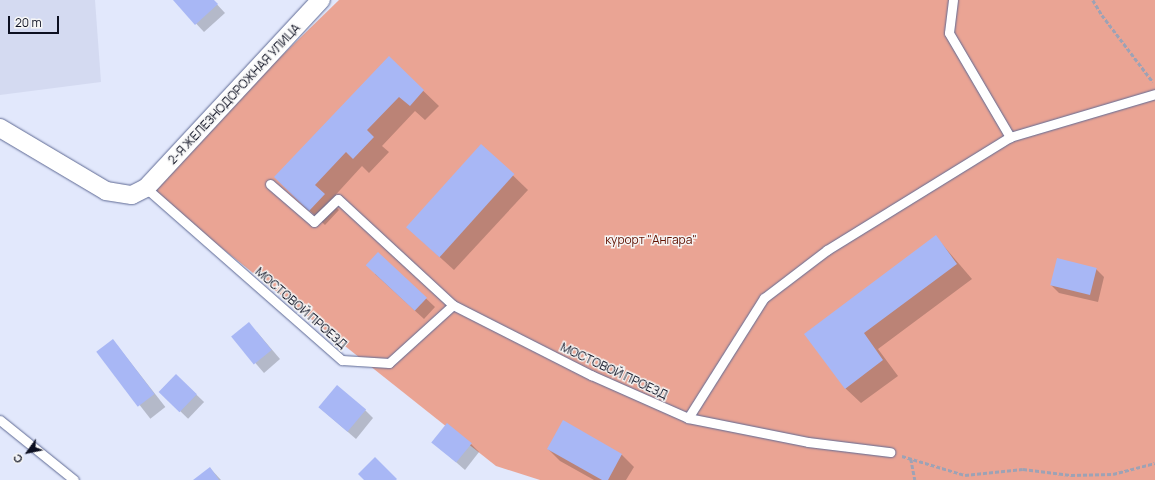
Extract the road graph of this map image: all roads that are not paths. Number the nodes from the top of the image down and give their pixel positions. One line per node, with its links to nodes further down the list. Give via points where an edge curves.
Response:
1 (321, 0): 7 (street, 2-Я ЖЕЛЕЗНОДОРОЖНАЯ УЛИЦА)
2 (953, 0): 5 (lane, via 949,33)
3 (1155, 94): 5 (lane)
4 (0, 128): 7 (street, via 106,191 132,195)
5 (1010, 137): 9 (lane, via 827,250 764,298)
6 (270, 184): 8 (lane, via 314,222 338,199)
7 (146, 188): 8 (lane, МОСТОВОЙ ПРОЕЗД, via 342,360 389,363)
8 (453, 305): 9 (lane, МОСТОВОЙ ПРОЕЗД, via 591,375)
9 (688, 418): 11 (lane, МОСТОВОЙ ПРОЕЗД, via 808,442)
10 (0, 420): 12 (lane)
11 (890, 452)
12 (74, 480)

